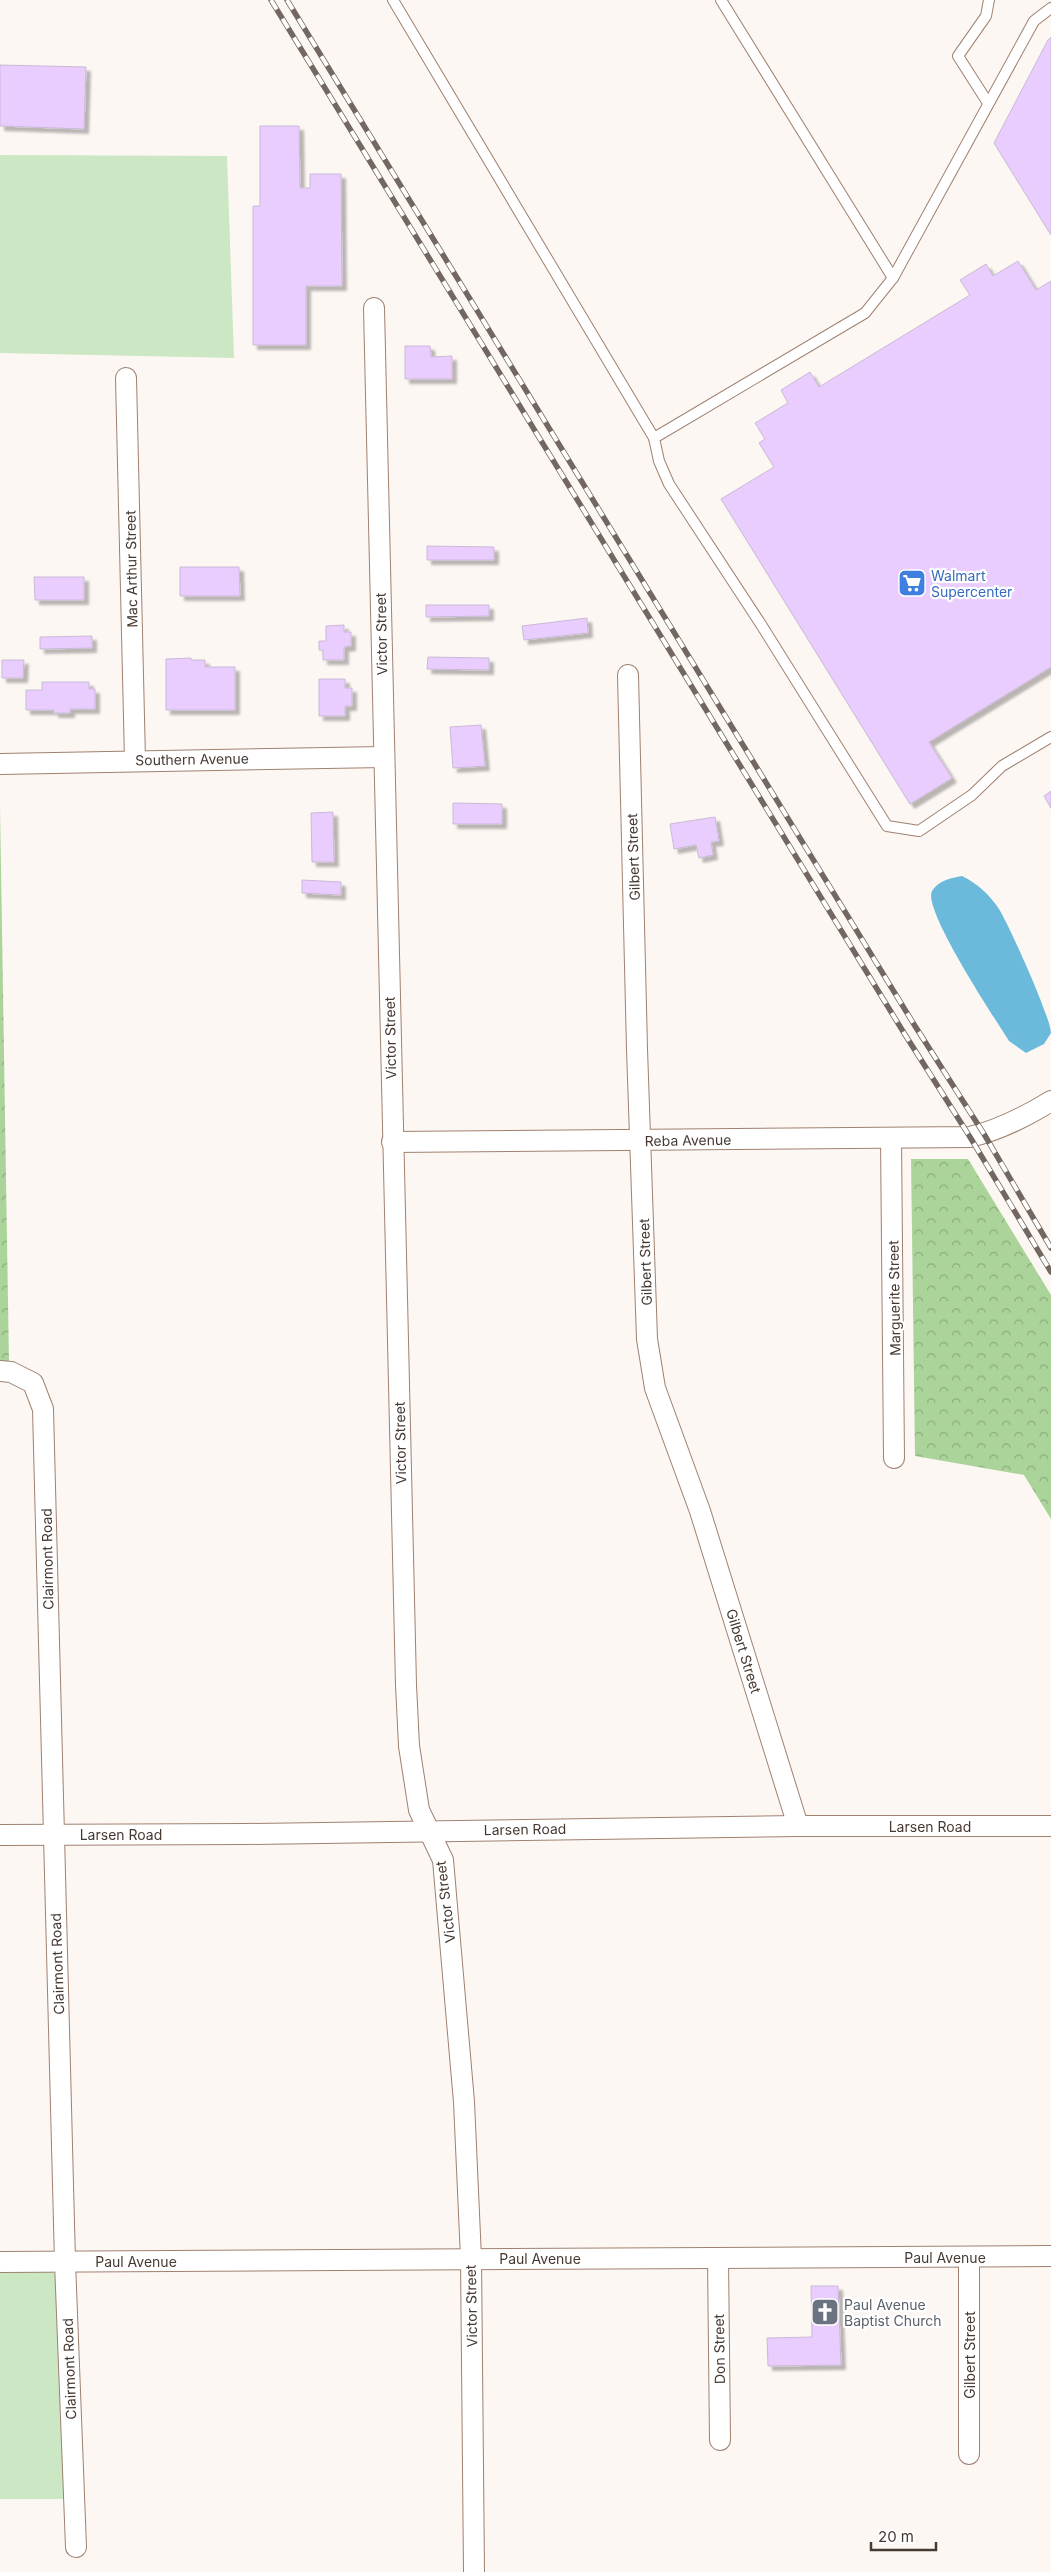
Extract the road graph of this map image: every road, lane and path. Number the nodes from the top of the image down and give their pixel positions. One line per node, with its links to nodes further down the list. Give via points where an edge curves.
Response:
1 (394, 0): 9 (lane)
2 (721, 0): 6 (lane)
3 (989, 0): 5 (lane, via 986,16 958,56)
4 (1051, 8): 5 (lane, via 1034,21)
5 (988, 103): 6 (lane)
6 (893, 278): 9 (lane, via 865,313)
7 (374, 308): 12 (street, Victor Street)
8 (126, 378): 13 (street, Mac Arthur Street)
9 (654, 438): 11 (lane, via 669,484 888,826 919,831 972,795 1002,766)
10 (628, 675): 17 (street, Gilbert Street)
11 (1051, 737)
12 (384, 757): 13 (street, Southern Avenue); 18 (street, Victor Street)
13 (136, 760): 14 (street, Southern Avenue)
14 (0, 764)
15 (1051, 1101): 16 (street, Reba Avenue, via 1026,1117 984,1134)
16 (891, 1138): 17 (street, Reba Avenue); 20 (street, Marguerite Street)
17 (640, 1141): 18 (street, Reba Avenue); 21 (street, Gilbert Street, via 647,1339 654,1388 700,1510)
18 (392, 1142): 23 (street, Victor Street, via 406,1685 411,1755 419,1810)
19 (0, 1371): 24 (street, Clairmont Road, via 11,1372 33,1382 43,1409)
20 (894, 1458)
21 (798, 1826): 22 (street, Larsen Road); 23 (street, Larsen Road)
22 (1051, 1826)
23 (427, 1831): 24 (street, Larsen Road); 28 (street, Victor Street, via 443,1860 464,2102)
24 (54, 1834): 25 (street, Larsen Road); 31 (street, Clairmont Road)
25 (0, 1835)
26 (969, 2256): 27 (street, Paul Avenue); 29 (street, Paul Avenue); 33 (street, Gilbert Street)
27 (1051, 2256)
28 (471, 2258): 29 (street, Paul Avenue); 31 (street, Paul Avenue); 35 (street, Victor Street)
29 (718, 2258): 32 (street, Don Street)
30 (0, 2262): 31 (street, Paul Avenue)
31 (65, 2262): 34 (street, Clairmont Road)
32 (720, 2440)
33 (969, 2454)
34 (76, 2547)
35 (474, 2572)

